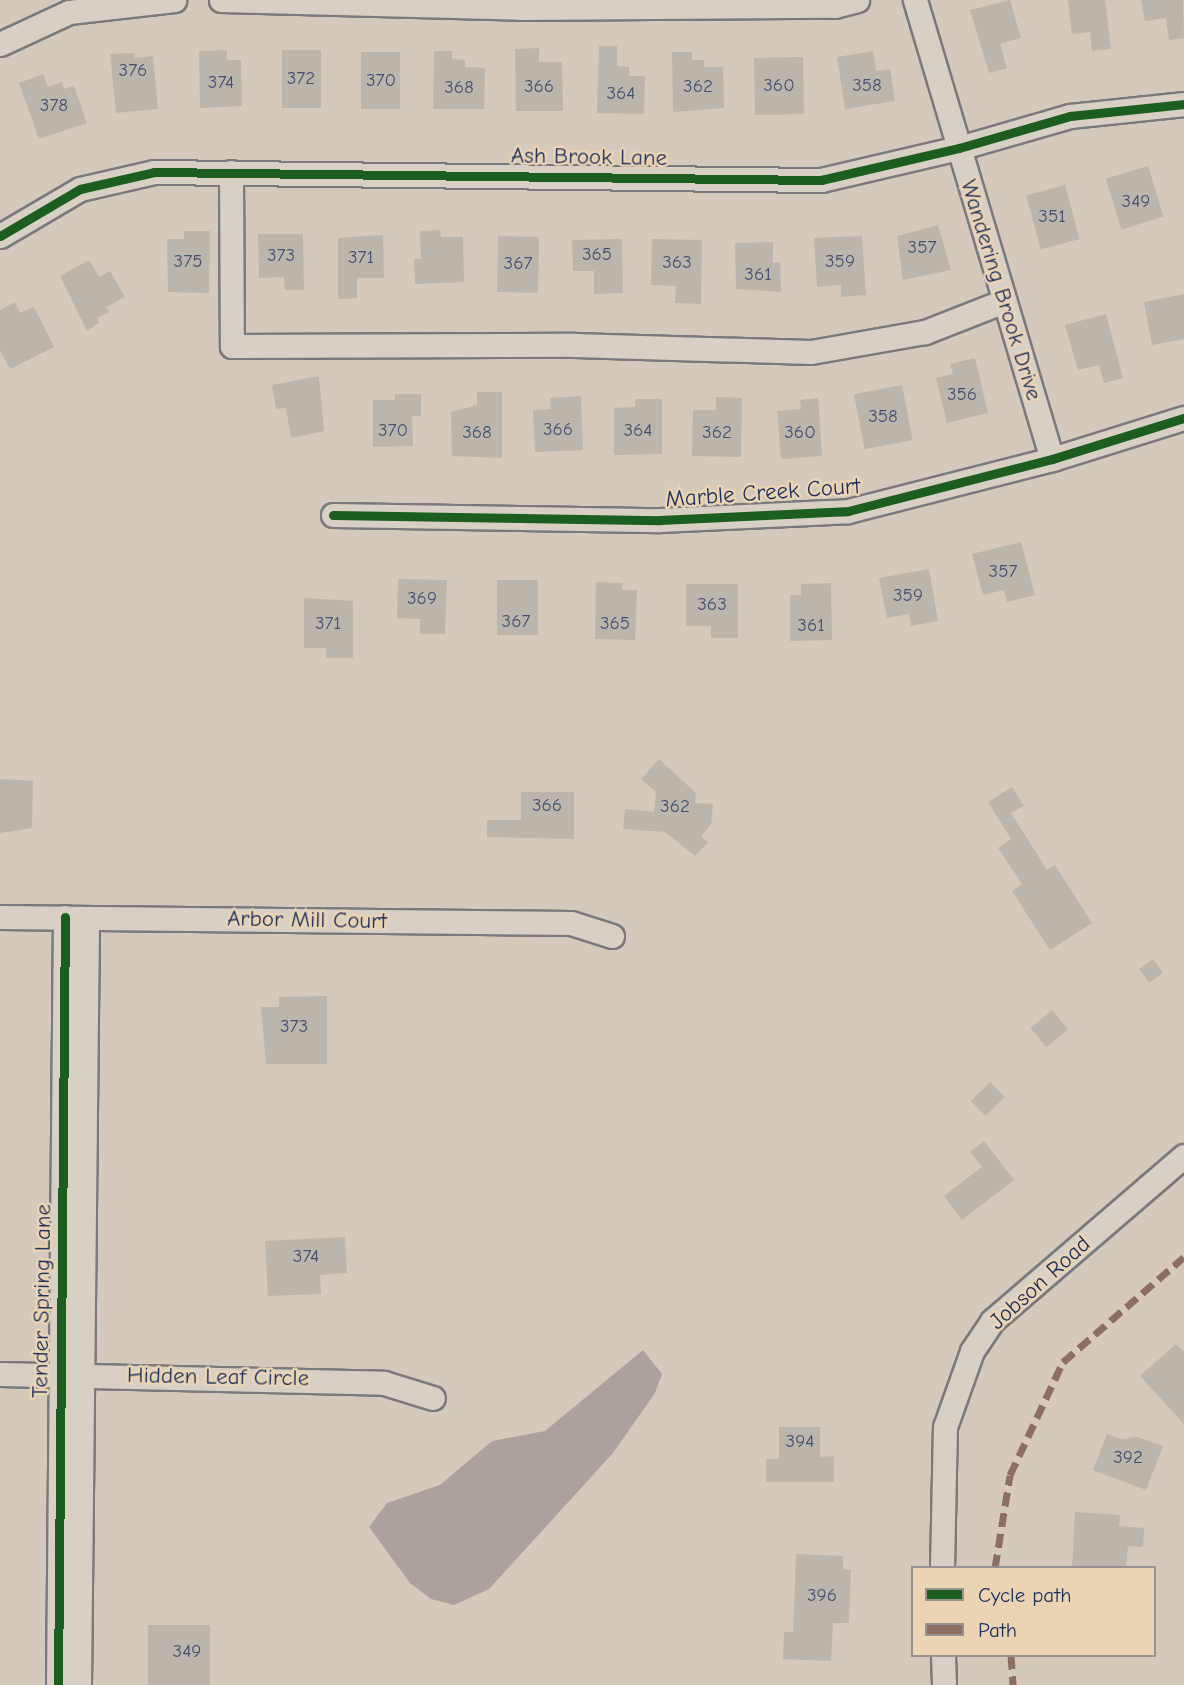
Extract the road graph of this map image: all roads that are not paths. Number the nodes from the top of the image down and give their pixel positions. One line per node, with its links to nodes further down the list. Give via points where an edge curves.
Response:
1 (174, 0): 5 (street, via 69,12)
2 (221, 0): 3 (street, via 521,8 835,6)
3 (857, 0)
4 (915, 0): 7 (street, Wandering Brook Drive)
5 (0, 44)
6 (1184, 104): 7 (street, Ash Brook Lane, via 1070,116)
7 (959, 148): 8 (street, Ash Brook Lane, via 821,180); 10 (street, Wandering Brook Drive)
8 (231, 172): 9 (street, Ash Brook Lane, via 154,172 80,189); 10 (street, via 232,346 574,345 811,352 925,332)
9 (0, 236)
10 (1004, 301): 12 (street, Wandering Brook Drive)
11 (1184, 418): 12 (street, Marble Creek Court)
12 (1052, 459): 13 (street, Marble Creek Court, via 848,511 660,520)
13 (333, 515)
14 (0, 917): 15 (street, Arbor Mill Court)
15 (76, 918): 16 (street, Arbor Mill Court, via 571,923); 19 (street, Tender Spring Lane)
16 (612, 936)
17 (1184, 1156): 21 (street, Jobson Road, via 992,1321 972,1351 944,1427)
18 (0, 1374): 19 (street, Hidden Leaf Circle)
19 (71, 1374): 20 (street, Hidden Leaf Circle, via 384,1383); 23 (street, Tender Spring Lane); 24 (street, Tender Spring Lane)
20 (433, 1398)
21 (942, 1566)
22 (943, 1657): 25 (street)
23 (58, 1685)
24 (79, 1685)
25 (944, 1685)

